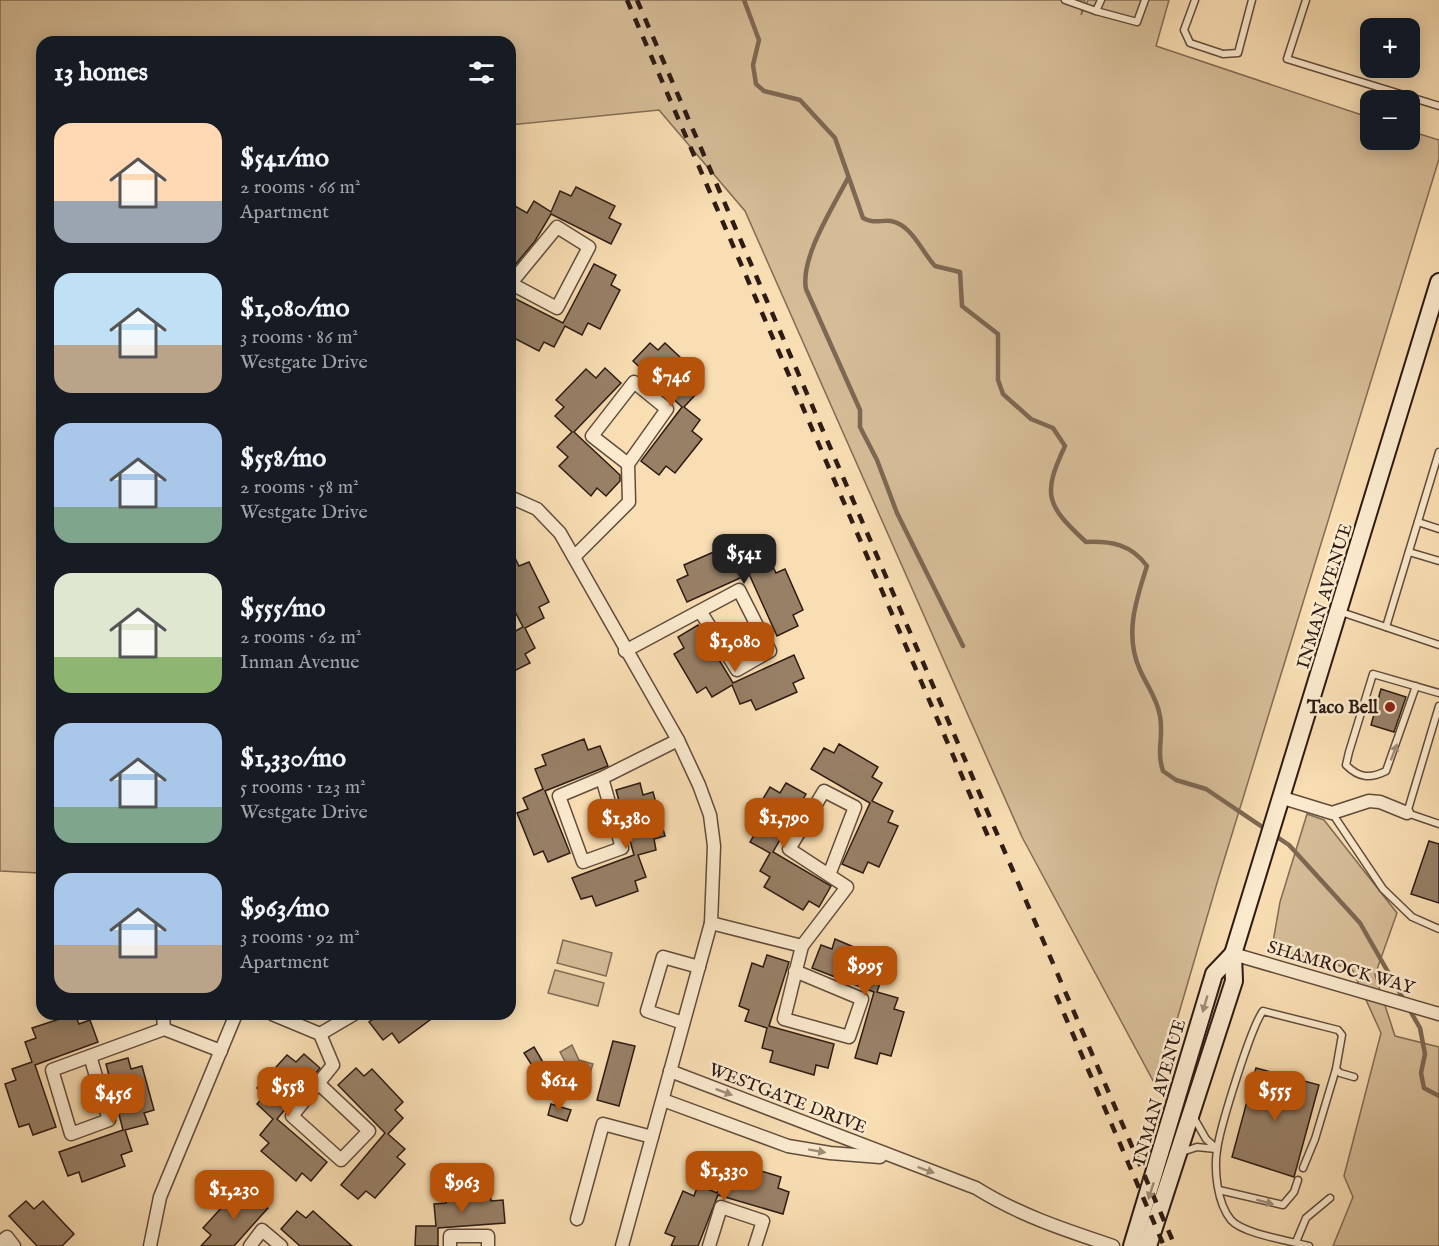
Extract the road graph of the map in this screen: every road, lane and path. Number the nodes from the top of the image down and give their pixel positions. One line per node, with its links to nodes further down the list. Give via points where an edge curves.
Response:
1 (1065, 0): 7 (lane)
2 (1101, 0): 7 (lane)
3 (1145, 0): 7 (lane, via 1137,22)
4 (1196, 0): 5 (lane, via 1184,30 1190,43 1222,54 1238,54)
5 (1252, 0)
6 (1306, 0): 8 (lane, via 1287,59)
7 (1096, 11)
8 (1439, 106)
9 (516, 277): 10 (street, via 556,227 589,247 557,308)
10 (516, 286)
11 (1438, 292): 22 (main road, INMAN AVENUE)
12 (1439, 452): 13 (lane)
13 (1437, 463): 16 (lane)
14 (628, 464): 14 (street, via 592,436 634,382 667,409); 19 (street, via 628,502)
15 (516, 500): 19 (street, via 537,509 560,533)
16 (1418, 522): 17 (lane); 18 (lane)
17 (1439, 529)
18 (1409, 552): 20 (lane); 23 (lane)
19 (574, 557): 25 (street)
20 (1439, 561)
21 (700, 611): 21 (street, via 739,590 770,651 737,670); 25 (street)
22 (1340, 612): 23 (lane); 31 (main road, INMAN AVENUE)
23 (1386, 627): 24 (lane)
24 (1439, 645)
25 (625, 651): 29 (street)
26 (1416, 686): 26 (lane, one-way to 26, via 1374,674 1346,765 1353,772 1364,777 1386,771); 27 (lane)
27 (1439, 693)
28 (1439, 706): 33 (lane)
29 (678, 740): 30 (street); 36 (street, via 710,815 715,872)
30 (602, 778): 30 (street, via 559,796 583,862 622,848)
31 (1283, 798): 32 (street); 39 (main road, INMAN AVENUE)
32 (1332, 813): 33 (street, via 1369,801); 37 (lane, via 1383,889 1412,917)
33 (1407, 813): 34 (lane)
34 (1439, 824)
35 (829, 875): 35 (street, via 789,849 824,791 855,807); 38 (street, via 847,886)
36 (711, 923): 38 (street); 40 (street)
37 (1439, 929)
38 (802, 946): 41 (street)
39 (1233, 954): 42 (street, SHAMROCK WAY); 57 (main road, INMAN AVENUE, via 1234,981); 79 (main road, INMAN AVENUE, one-way to 79, via 1214,974)
40 (699, 967): 47 (street); 47 (street, via 663,957 647,1011)
41 (795, 971): 41 (street, via 784,1019 849,1037 862,999)
42 (1439, 1014)
43 (163, 1020): 48 (street)
44 (234, 1020): 50 (street)
45 (286, 1020): 49 (street)
46 (344, 1020): 49 (street)
47 (683, 1023): 53 (street)
48 (164, 1029): 50 (street); 51 (street)
49 (320, 1034): 55 (street, via 333,1065)
50 (221, 1051): 70 (street, via 156,1207)
51 (90, 1056): 51 (street, via 52,1070 71,1134 109,1120)
52 (1336, 1069): 54 (lane); 59 (lane, via 1342,1035 1338,1030 1263,1011 1253,1030); 62 (lane)
53 (670, 1071): 56 (street); 61 (street, WESTGATE DRIVE, one-way to 61)
54 (1354, 1077)
55 (318, 1083): 55 (street, via 292,1116 341,1160 369,1131)
56 (663, 1100): 58 (street); 61 (street, WESTGATE DRIVE, one-way to 61, via 788,1146 830,1154)
57 (1192, 1110): 59 (lane, via 1198,1128); 60 (main road, INMAN AVENUE)
58 (652, 1137): 66 (street, via 603,1124); 75 (street)
59 (1216, 1149): 60 (lane, via 1197,1147); 64 (lane)
60 (1177, 1156): 80 (main road, INMAN AVENUE)
61 (892, 1158): 78 (street, WESTGATE DRIVE, one-way to 78, via 976,1188 1007,1208)
62 (1303, 1168)
63 (1298, 1180): 64 (lane, one-way to 63, via 1283,1205)
64 (1219, 1190): 67 (lane, via 1232,1221 1243,1229)
65 (1330, 1198): 67 (lane, via 1306,1218)
66 (577, 1219)
67 (1296, 1242): 81 (lane)
68 (0, 1243): 69 (street, via 6,1237)
69 (14, 1246)
70 (150, 1246)
71 (250, 1246): 72 (street, via 262,1230)
72 (282, 1246)
73 (450, 1246): 74 (street, via 450,1236 488,1236)
74 (488, 1246)
75 (622, 1246)
76 (709, 1246): 77 (street, via 721,1207 763,1221)
77 (755, 1246)
78 (1113, 1246)
79 (1132, 1246)
80 (1148, 1246)
81 (1309, 1246)

